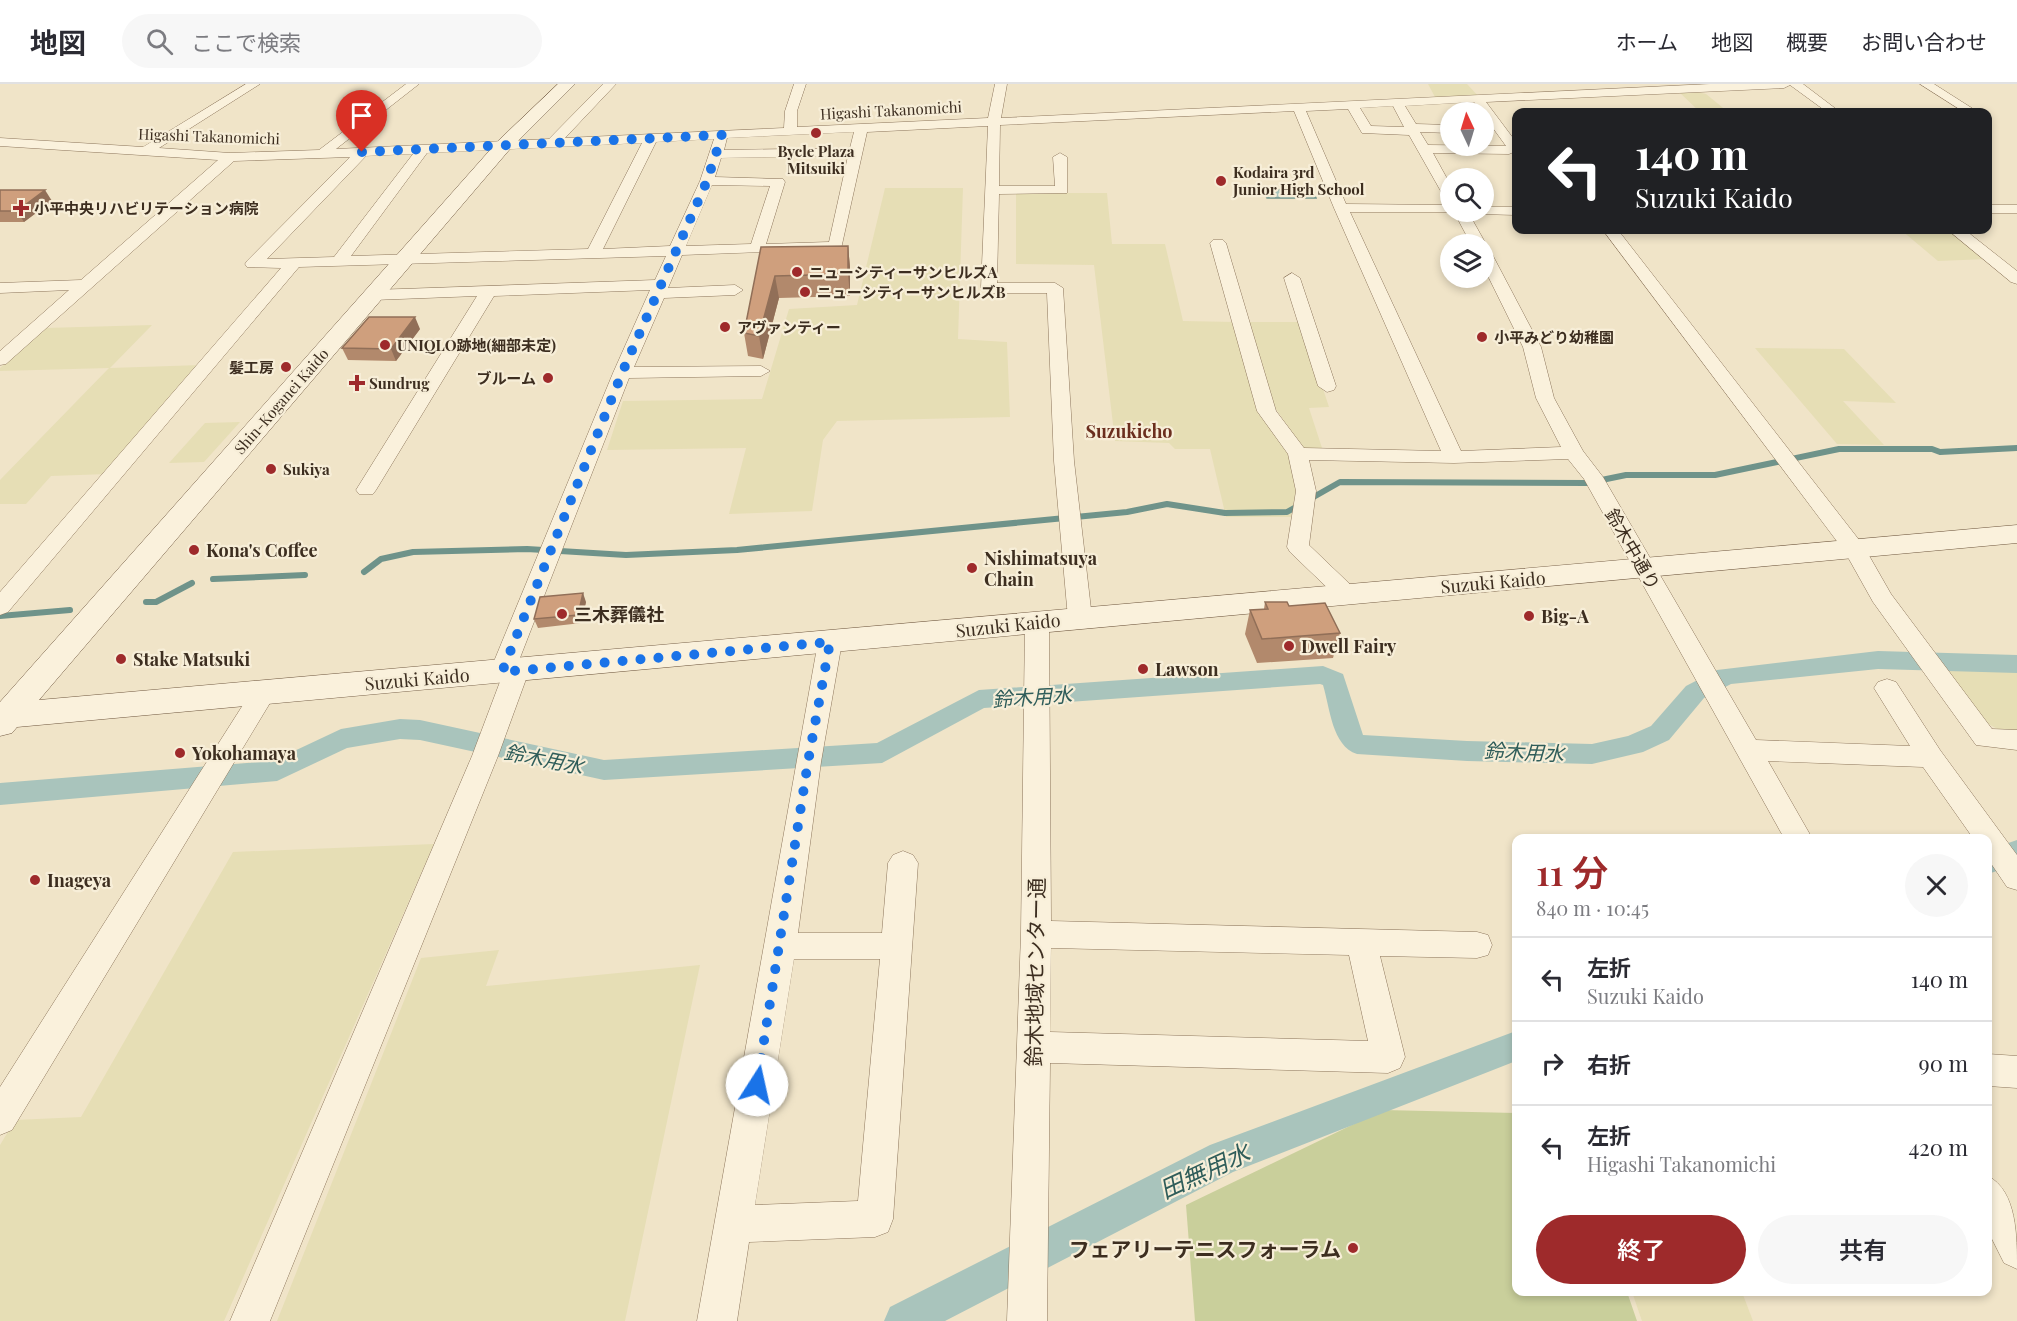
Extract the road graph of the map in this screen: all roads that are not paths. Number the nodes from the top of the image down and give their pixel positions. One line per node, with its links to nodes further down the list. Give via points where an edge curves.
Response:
1 (254, 84): 38 (street)
2 (413, 84): 41 (street)
3 (567, 84): 34 (main road, Shin-Koganei Kaido)
4 (610, 84): 32 (street)
5 (800, 84): 28 (street, via 791,111)
6 (1000, 84): 22 (street)
7 (1784, 84): 10 (street, Higashi Takanomichi)
8 (1795, 84): 20 (street)
9 (1926, 84): 21 (street)
10 (1682, 86): 11 (street, Higashi Takanomichi)
11 (1575, 94): 12 (street, Higashi Takanomichi); 17 (street)
12 (1521, 97): 13 (street, Higashi Takanomichi); 19 (street)
13 (1478, 99): 14 (street, Higashi Takanomichi); 24 (street)
14 (1448, 100): 15 (street, Higashi Takanomichi)
15 (1397, 103): 16 (street, Higashi Takanomichi); 27 (street)
16 (1352, 105): 18 (street, Higashi Takanomichi); 27 (street, via 1368,130)
17 (1586, 106)
18 (1299, 108): 22 (street, Higashi Takanomichi); 48 (street)
19 (1531, 108)
20 (1828, 108)
21 (1965, 108)
22 (994, 122): 25 (street, Higashi Takanomichi); 47 (street)
23 (1512, 123): 24 (street)
24 (1496, 124): 33 (street)
25 (861, 128): 28 (street, Higashi Takanomichi); 40 (street)
26 (1440, 129): 27 (street)
27 (1411, 130): 36 (street)
28 (790, 132): 29 (street, Higashi Takanomichi)
29 (722, 135): 30 (street, Higashi Takanomichi); 42 (street)
30 (651, 138): 32 (street, Higashi Takanomichi); 59 (street)
31 (0, 142): 38 (street, Higashi Takanomichi)
32 (554, 142): 34 (street, Higashi Takanomichi)
33 (1512, 142)
34 (504, 145): 35 (street, Higashi Takanomichi); 60 (main road, Shin-Koganei Kaido)
35 (423, 149): 39 (street, Higashi Takanomichi); 61 (street)
36 (1424, 149): 37 (street); 45 (street)
37 (1512, 149)
38 (146, 151): 43 (street, Higashi Takanomichi)
39 (362, 152): 41 (street, Higashi Takanomichi); 62 (street, via 253,264)
40 (856, 152): 42 (street); 57 (street, via 836,246)
41 (321, 154): 43 (street, Higashi Takanomichi)
42 (714, 154): 46 (street)
43 (230, 157): 66 (street)
44 (1060, 157): 47 (street, via 1062,190)
45 (1440, 177)
46 (707, 181): 57 (street, via 778,182); 58 (street)
47 (993, 190): 85 (street, via 989,288 1056,288 1064,461)
48 (1341, 208): 49 (street); 78 (street)
49 (1440, 209)
50 (1992, 209): 51 (street)
51 (2017, 209)
52 (1512, 211): 53 (street)
53 (1494, 212)
54 (1614, 234): 81 (street)
55 (1961, 234): 65 (street)
56 (1218, 243): 77 (street, via 1267,411)
57 (757, 249): 58 (street)
58 (676, 251): 59 (street); 68 (street)
59 (593, 254): 60 (street)
60 (404, 259): 61 (street); 71 (main road, Shin-Koganei Kaido)
61 (339, 261): 62 (street)
62 (295, 262): 84 (street)
63 (1494, 273): 76 (street, 鈴木中通り, via 1532,347 1545,398)
64 (1292, 278): 75 (street)
65 (2017, 279)
66 (85, 285): 67 (street); 72 (street)
67 (0, 288)
68 (660, 289): 69 (street); 70 (street); 74 (street)
69 (735, 290)
70 (489, 291): 71 (street); 79 (street)
71 (373, 295): 91 (main road, Shin-Koganei Kaido)
72 (0, 360)
73 (761, 370): 74 (street)
74 (622, 373): 88 (street, via 551,550)
75 (1327, 386)
76 (1574, 453): 78 (street); 82 (street, 鈴木中通り)
77 (1298, 454): 78 (street); 83 (street, via 1304,502 1298,547)
78 (1454, 457)
79 (366, 490)
80 (2017, 534): 81 (main road, Suzuki Kaido)
81 (1855, 550): 82 (main road, Suzuki Kaido); 92 (street, via 1881,597 1985,738)
82 (1645, 569): 83 (main road, Suzuki Kaido); 93 (street, 鈴木中通り)
83 (1348, 595): 85 (main road, Suzuki Kaido)
84 (0, 607)
85 (1080, 618): 86 (main road, Suzuki Kaido)
86 (1037, 623): 87 (main road, Suzuki Kaido); 100 (street, 鈴木地域センター通)
87 (830, 642): 88 (main road, Suzuki Kaido); 103 (street)
88 (509, 671): 90 (main road, Suzuki Kaido); 112 (street, via 488,747)
89 (1887, 688): 94 (street)
90 (264, 692): 91 (main road, Suzuki Kaido); 108 (street)
91 (3, 718)
92 (2017, 740)
93 (1748, 750): 94 (street); 95 (street, 鈴木中通り)
94 (1931, 757): 96 (street)
95 (1796, 834)
96 (1987, 834)
97 (1992, 841): 99 (street)
98 (903, 863): 104 (street)
99 (2014, 873)
100 (1036, 934): 101 (street); 105 (street, 鈴木地域センター通)
101 (1361, 942): 102 (street); 105 (street, via 1389,1057)
102 (1477, 945)
103 (781, 946): 104 (street); 110 (street)
104 (897, 946): 110 (street, via 875,1219)
105 (1032, 1047): 114 (street, 鈴木地域センター通)
106 (1992, 1070): 107 (street)
107 (2017, 1072)
108 (0, 1118)
109 (1992, 1202): 111 (street)
110 (733, 1224): 113 (street)
111 (2017, 1250)
112 (250, 1321)
113 (717, 1321)
114 (1027, 1321)

